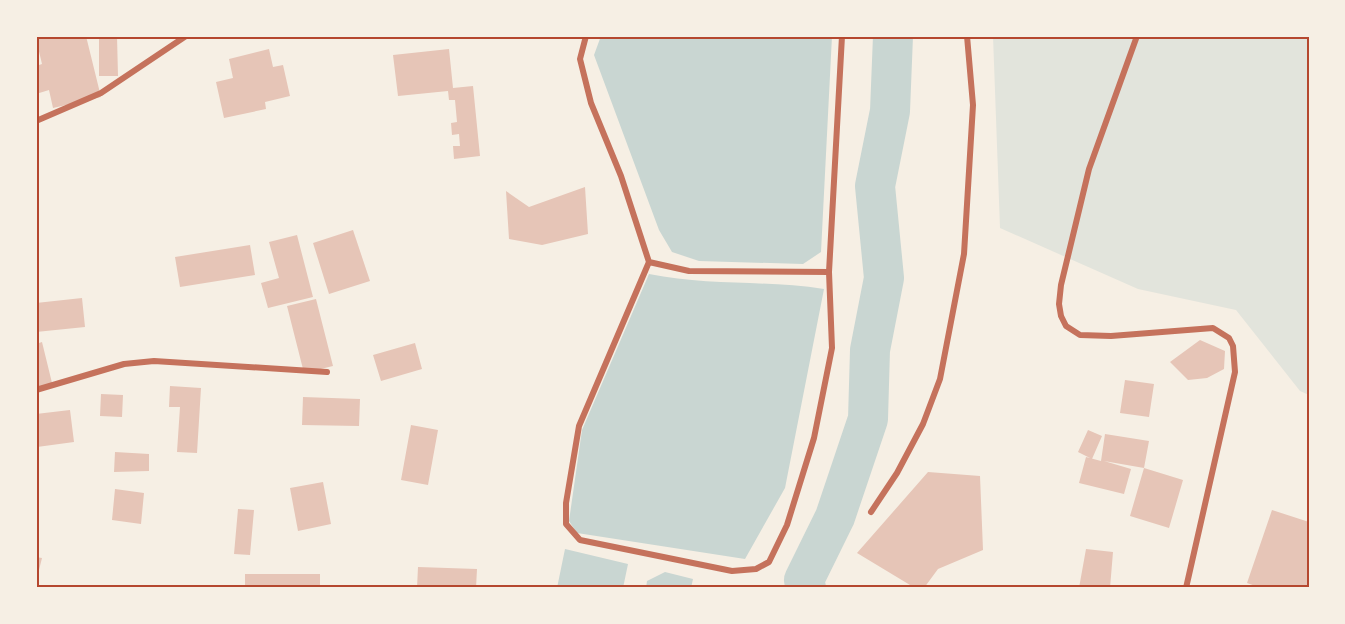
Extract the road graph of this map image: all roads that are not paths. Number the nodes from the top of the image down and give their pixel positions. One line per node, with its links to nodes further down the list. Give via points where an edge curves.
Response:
1 (186, 36): 6 (street, via 110,88)
2 (586, 36): 7 (street, via 580,59 591,103 621,176)
3 (842, 36): 8 (street)
4 (967, 36): 11 (street, via 973,105 964,254 940,379 918,434)
5 (1137, 36): 12 (street, via 1089,169 1059,304 1066,326 1080,335 1213,328 1229,338 1233,346 1235,372)
6 (36, 121)
7 (649, 262): 8 (street, via 689,272); 8 (street, via 579,426 566,524 580,540 732,571 756,569 769,562 787,525 814,438 832,348)
8 (829, 272)
9 (327, 372): 10 (street, via 154,361 124,364)
10 (36, 390)
11 (871, 512)
12 (1186, 588)

